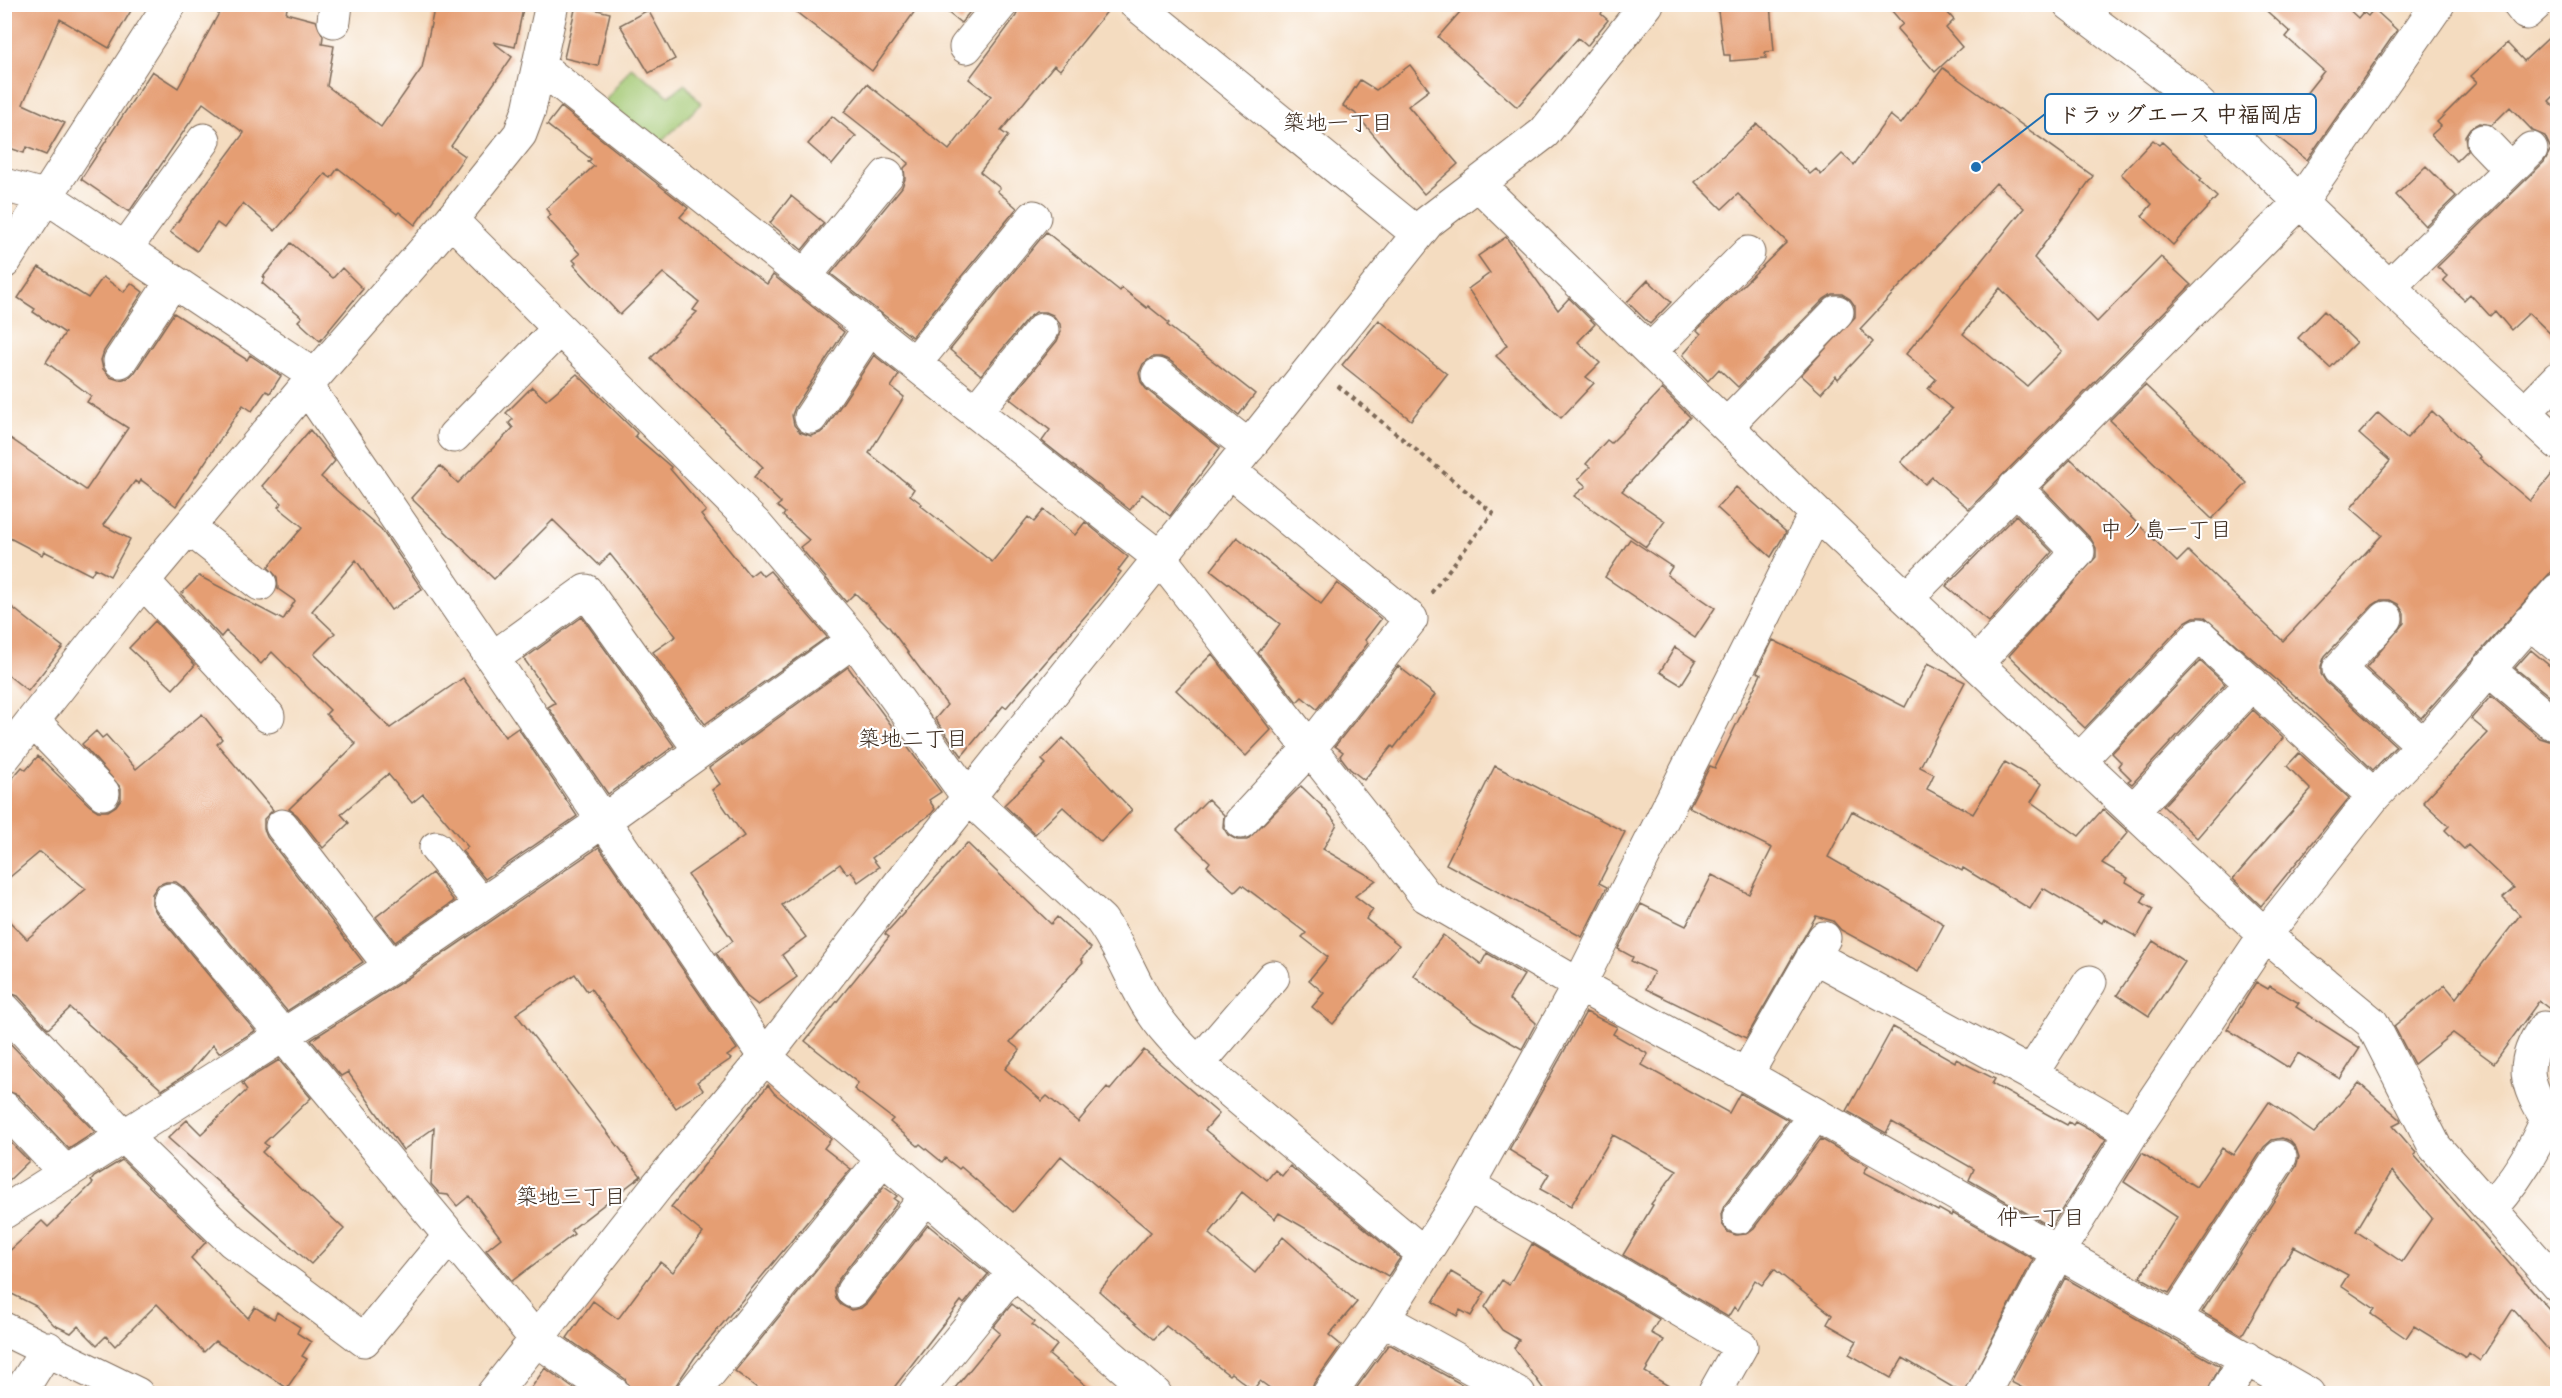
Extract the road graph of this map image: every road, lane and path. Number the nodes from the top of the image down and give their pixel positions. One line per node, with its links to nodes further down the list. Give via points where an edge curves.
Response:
1 (170, 4): 17 (street)
2 (552, 4): 11 (street)
3 (1001, 4): 10 (street)
4 (1136, 4): 21 (street)
5 (1647, 4): 15 (street, via 1544,133)
6 (2070, 4): 18 (street, via 2183,89)
7 (2438, 4): 18 (street)
8 (2519, 4): 9 (street, via 2526,13)
9 (2536, 4)
10 (966, 47)
11 (538, 66): 20 (street, via 520,134); 25 (street)
12 (204, 140): 22 (street)
13 (2483, 141): 27 (street, via 2520,159)
14 (887, 175): 25 (street)
15 (1478, 184): 21 (street); 32 (street)
16 (4, 185): 17 (street)
17 (47, 197): 22 (street); 24 (street)
18 (2301, 201): 27 (street); 46 (street)
19 (1034, 217): 34 (street)
20 (451, 220): 30 (street); 38 (street)
21 (1418, 234): 35 (street)
22 (125, 249): 26 (street)
23 (1748, 253): 32 (street)
24 (4, 262)
25 (805, 276): 29 (street)
26 (172, 282): 33 (street); 38 (street)
27 (2389, 287): 40 (street)
28 (1837, 312): 42 (street)
29 (870, 327): 34 (street); 41 (street)
30 (559, 329): 43 (street); 57 (street, via 756,525)
31 (1042, 330): 39 (street)
32 (1650, 351): 42 (street)
33 (120, 361)
34 (915, 363): 39 (street)
35 (1314, 366): 45 (street); 55 (path, via 1493,513)
36 (1158, 375): 45 (street)
37 (2558, 378): 40 (street)
38 (311, 382): 48 (street); 59 (street)
39 (976, 411): 49 (street)
40 (2524, 412): 44 (street)
41 (811, 417)
42 (1727, 425): 47 (street)
43 (454, 436)
44 (2558, 442)
45 (1240, 459): 49 (street); 55 (street)
46 (2015, 487): 53 (street); 60 (street, via 2078,552)
47 (1816, 513): 53 (street); 84 (street)
48 (189, 528): 50 (street); 51 (street)
49 (1160, 558): 67 (street); 72 (street)
50 (143, 581): 63 (street); 65 (street)
51 (260, 584)
52 (2558, 590): 56 (street)
53 (1907, 598): 60 (street)
54 (2386, 618): 66 (street, via 2339,669)
55 (1411, 619): 67 (street)
56 (2529, 622): 58 (street); 61 (street)
57 (854, 640): 68 (street); 72 (street)
58 (2558, 646)
59 (493, 658): 68 (street, via 586,591); 74 (street)
60 (1977, 663): 69 (street)
61 (2488, 669): 64 (street, via 2552,723); 66 (street)
62 (2252, 683): 69 (street, via 2199,635); 71 (street); 73 (street)
63 (268, 716)
64 (2558, 717)
65 (15, 739): 70 (street)
66 (2423, 745): 71 (street)
67 (1310, 748): 75 (street); 84 (street, via 1426,896)
68 (700, 750): 74 (street)
69 (2080, 760): 73 (street)
70 (103, 793)
71 (2374, 796): 80 (street)
72 (969, 798): 88 (street); 89 (street, via 1101,920 1117,941 1163,1029)
73 (2133, 811): 80 (street)
74 (603, 821): 79 (street); 88 (street)
75 (1241, 822)
76 (282, 826): 81 (street)
77 (436, 848): 79 (street)
78 (170, 900): 87 (street)
79 (481, 904): 81 (street)
80 (2265, 935): 95 (street); 102 (street, via 2373,1023 2435,1147)
81 (391, 967): 87 (street)
82 (1273, 977): 89 (street)
83 (2090, 982): 90 (street)
84 (1579, 985): 91 (street); 100 (street)
85 (4, 1009): 96 (street)
86 (2558, 1030): 94 (street, via 2544,1028 2531,1046 2527,1067 2530,1089)
87 (282, 1036): 96 (street); 105 (street)
88 (765, 1057): 98 (street); 114 (street)
89 (1198, 1064): 107 (street)
90 (2031, 1074): 91 (street, via 1819,946); 95 (street)
91 (1746, 1075): 93 (street)
92 (4, 1108): 99 (street)
93 (1815, 1115): 104 (street); 106 (street)
94 (2552, 1120): 102 (street, via 2519,1176)
95 (2132, 1133): 106 (street)
96 (124, 1136): 99 (street); 105 (street, via 232,1241 364,1340)
97 (2280, 1157): 111 (street)
98 (883, 1159): 101 (street); 121 (street)
99 (66, 1173): 103 (street)
100 (1468, 1185): 107 (street); 126 (street, via 1741,1346)
101 (926, 1197): 108 (street); 110 (street)
102 (2490, 1209): 109 (street)
103 (4, 1212)
104 (1739, 1217)
105 (450, 1236): 114 (street)
106 (2059, 1250): 111 (street); 127 (street)
107 (1424, 1254): 112 (street)
108 (1013, 1273): 122 (street); 123 (street)
109 (2558, 1285)
110 (853, 1292)
111 (2176, 1317): 116 (street)
112 (1383, 1318): 124 (street); 125 (street)
113 (4, 1329): 115 (street)
114 (536, 1339): 119 (street); 120 (street)
115 (48, 1348): 117 (street); 118 (street)
116 (2246, 1358): 128 (street); 129 (street)
117 (19, 1394)
118 (137, 1394)
119 (493, 1394)
120 (614, 1394)
121 (692, 1394)
122 (915, 1394)
123 (1155, 1394)
124 (1329, 1394)
125 (1519, 1394)
126 (1714, 1394)
127 (1983, 1394)
128 (2225, 1394)
129 (2308, 1394)

